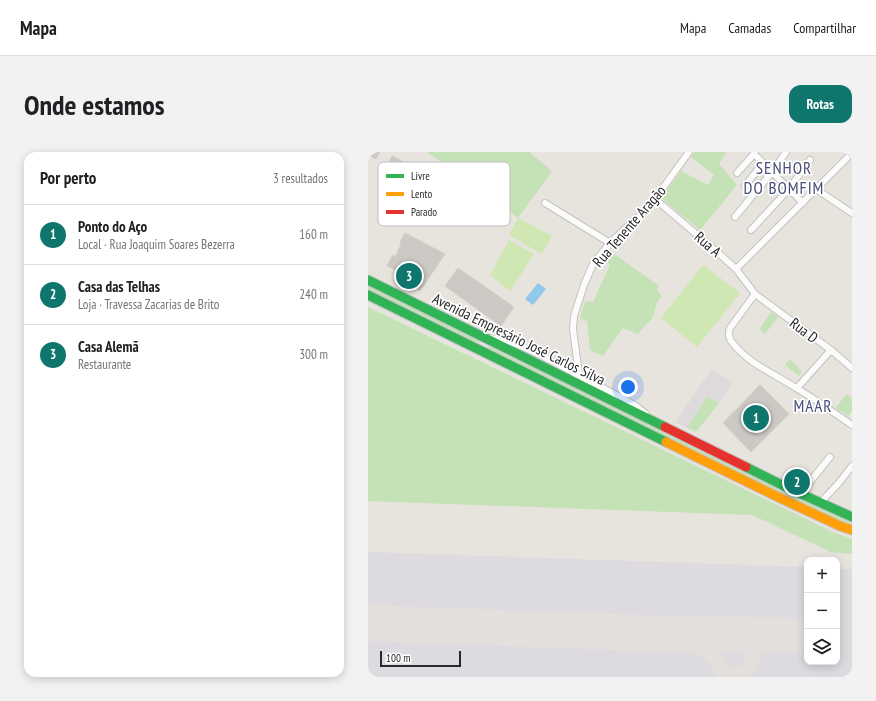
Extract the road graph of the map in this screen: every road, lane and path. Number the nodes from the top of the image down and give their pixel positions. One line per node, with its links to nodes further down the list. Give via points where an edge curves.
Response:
1 (689, 152): 12 (street, Rua Tenente Aragão)
2 (786, 152): 7 (street)
3 (755, 153): 6 (street); 8 (street)
4 (847, 158): 10 (street)
5 (810, 160): 11 (street)
6 (763, 163): 7 (street); 9 (street)
7 (772, 172): 11 (street); 16 (street)
8 (737, 173)
9 (744, 186)
10 (816, 189): 14 (street); 15 (street)
11 (789, 190): 14 (street); 17 (street)
12 (655, 199): 18 (street, Rua Tenente Aragão); 19 (street, Rua A)
13 (545, 203): 18 (street)
14 (803, 203): 19 (street)
15 (852, 214)
16 (735, 217)
17 (751, 230)
18 (610, 242): 28 (street, Rua Tenente Aragão, via 593,264 574,316 573,329)
19 (736, 269): 21 (street, Rua A)
20 (368, 280): 23 (main road, Avenida Empresário José Carlos Silva)
21 (755, 294): 25 (street, Rua D); 29 (street, via 730,328 729,337 740,351 762,368)
22 (368, 295): 24 (main road, Avenida Empresário José Carlos Silva)
23 (486, 339): 24 (main road); 26 (main road, Avenida Empresário José Carlos Silva)
24 (480, 350): 37 (main road, Avenida Empresário José Carlos Silva, via 780,498)
25 (831, 350): 27 (street, Rua D); 29 (street)
26 (547, 364): 28 (street); 30 (main road, Avenida Empresário José Carlos Silva)
27 (852, 368)
28 (579, 375): 30 (street, via 636,406 645,412)
29 (797, 388): 31 (street)
30 (649, 419): 34 (main road, Avenida Empresário José Carlos Silva)
31 (852, 425)
32 (830, 457): 34 (street)
33 (852, 466): 35 (street)
34 (800, 494): 35 (main road, Avenida Empresário José Carlos Silva)
35 (820, 503): 36 (main road, Avenida Empresário José Carlos Silva)
36 (852, 517)
37 (852, 530)

